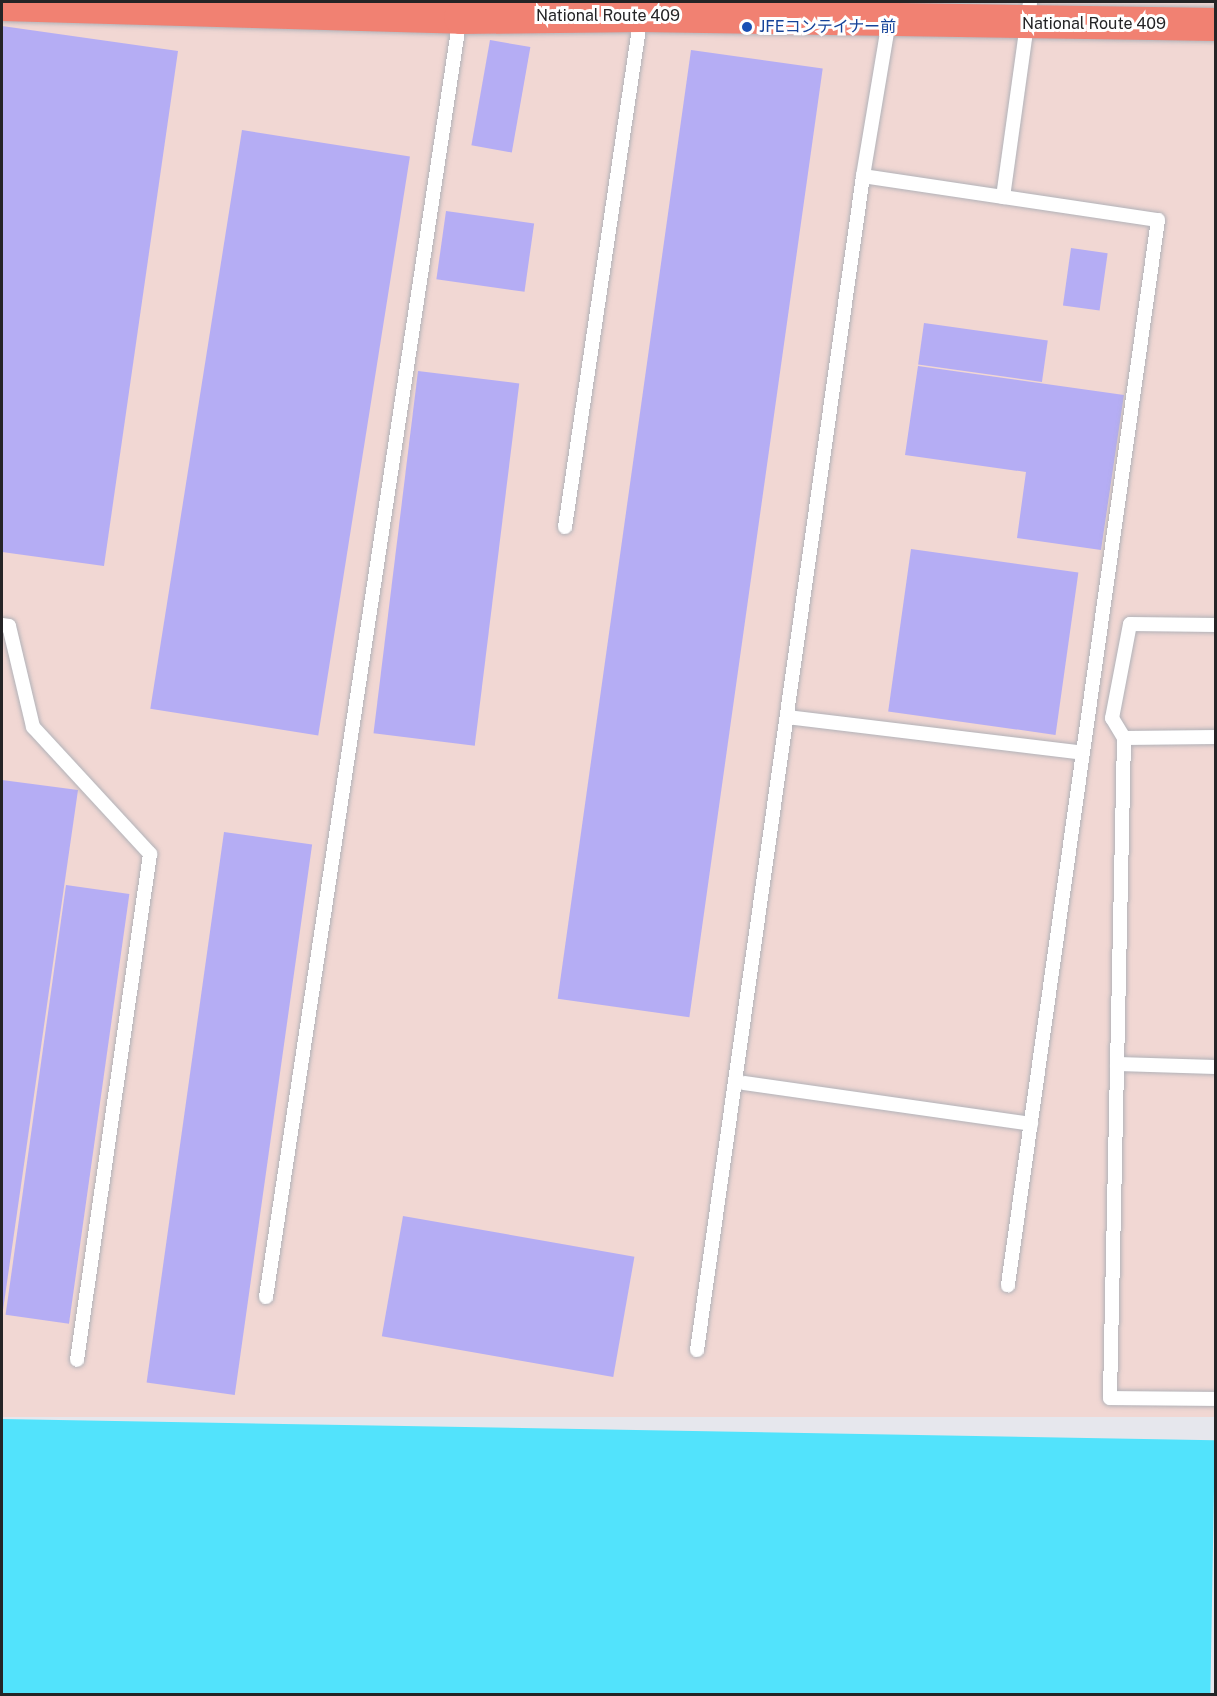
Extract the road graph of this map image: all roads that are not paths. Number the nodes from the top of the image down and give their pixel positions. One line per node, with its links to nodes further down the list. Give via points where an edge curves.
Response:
1 (2, 4): 4 (highway, National Route 409)
2 (642, 8): 4 (highway, National Route 409); 5 (highway, National Route 409); 9 (lane)
3 (1029, 12): 5 (highway, National Route 409); 6 (highway, National Route 409); 8 (lane)
4 (460, 17): 21 (lane)
5 (889, 21): 7 (lane)
6 (1215, 24)
7 (863, 176): 8 (lane); 12 (lane)
8 (1004, 197): 15 (lane, via 1158,220)
9 (565, 527)
10 (2, 625): 23 (lane, via 9,626 33,727 150,854)
11 (1215, 625): 14 (lane, via 1130,624 1112,718)
12 (787, 717): 15 (lane); 22 (lane)
13 (1215, 737): 14 (lane)
14 (1124, 738): 16 (lane)
15 (1083, 753): 19 (lane)
16 (1117, 1064): 17 (lane); 24 (lane, via 1110,1398)
17 (1215, 1066)
18 (744, 1083): 19 (lane)
19 (1031, 1124): 20 (lane)
20 (1008, 1285)
21 (266, 1297)
22 (697, 1350)
23 (77, 1360)
24 (1215, 1399)

